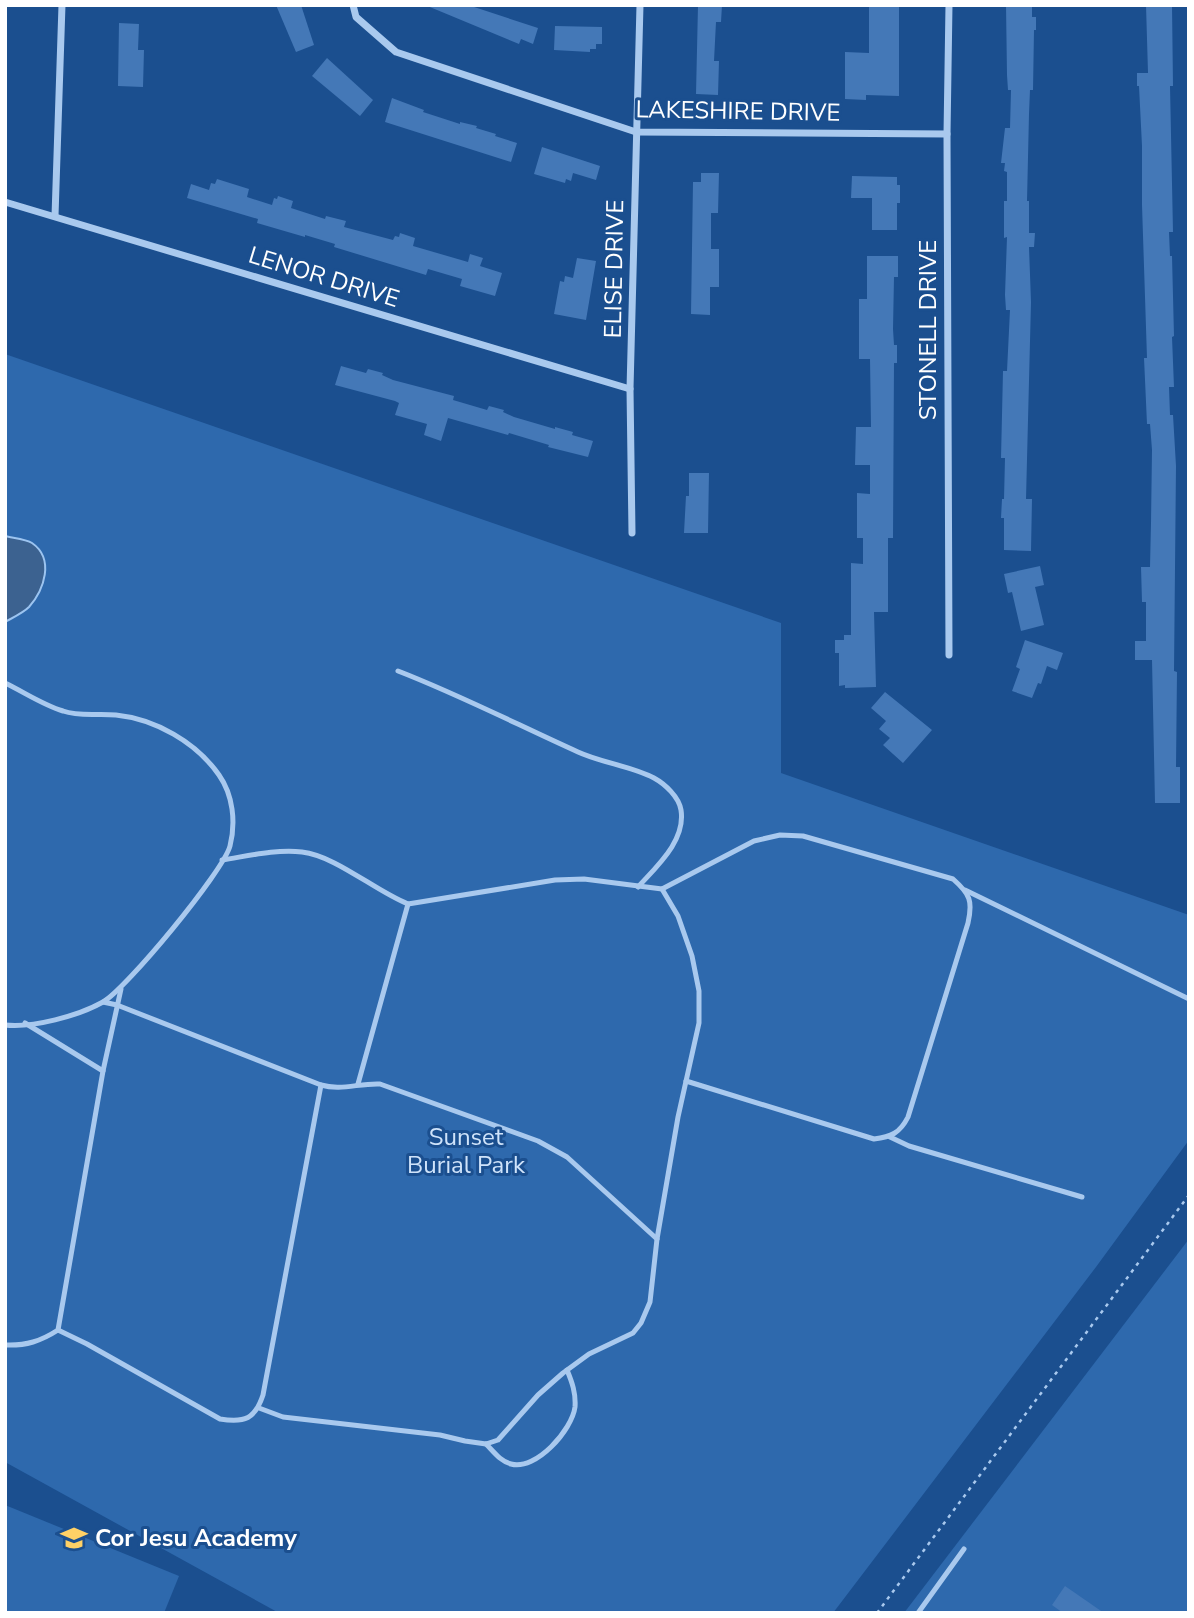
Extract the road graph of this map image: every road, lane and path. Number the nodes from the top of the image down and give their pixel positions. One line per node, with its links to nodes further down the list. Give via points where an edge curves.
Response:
1 (62, 5): 8 (street)
2 (353, 5): 5 (street, LAKESHIRE DRIVE, via 356,18 396,52)
3 (640, 5): 5 (street, ELISE DRIVE)
4 (949, 5): 6 (street, STONELL DRIVE)
5 (636, 132): 6 (street, LAKESHIRE DRIVE); 9 (street, ELISE DRIVE)
6 (947, 134): 11 (street, STONELL DRIVE)
7 (5, 202): 8 (street, LENOR DRIVE)
8 (55, 216): 9 (street, LENOR DRIVE)
9 (631, 389): 10 (street, ELISE DRIVE)
10 (632, 533)
11 (948, 655)
12 (398, 671): 15 (lane, via 580,753 654,778 668,788 681,809 674,845)
13 (5, 683): 14 (lane, via 62,711 115,715 158,726 192,748 218,773 230,793 230,847)
14 (222, 860): 18 (lane, via 306,852); 19 (lane)
15 (638, 887): 16 (lane); 18 (lane, via 615,881 555,880)
16 (662, 889): 17 (lane, via 754,841 780,835 803,836 953,879); 26 (lane, via 678,916 699,992 699,1023)
17 (965, 890): 20 (lane); 29 (lane, via 972,906 968,923 908,1117 902,1129)
18 (408, 904): 27 (lane)
19 (121, 989): 21 (lane); 22 (lane)
20 (1189, 999)
21 (103, 1002): 22 (lane); 23 (lane, via 51,1020)
22 (117, 1005): 25 (lane); 28 (lane)
23 (25, 1023): 24 (lane); 25 (lane)
24 (6, 1026)
25 (103, 1071): 33 (lane)
26 (686, 1081): 29 (lane, via 874,1139); 32 (lane)
27 (358, 1084): 28 (lane, via 334,1089); 32 (lane, via 380,1084 538,1141 567,1157)
28 (321, 1085): 36 (lane)
29 (890, 1137): 31 (lane)
30 (1189, 1195): 39 (path)
31 (1082, 1197)
32 (657, 1239): 35 (lane, via 650,1301 641,1323 633,1333)
33 (58, 1330): 34 (lane, via 44,1339); 36 (lane, via 220,1419 247,1419)
34 (5, 1345)
35 (567, 1370): 37 (lane, via 498,1440); 37 (lane, via 575,1408 560,1437 525,1465 500,1460)
36 (259, 1408): 37 (lane, via 283,1418)
37 (486, 1444)
38 (964, 1549): 40 (lane)
39 (877, 1613)
40 (918, 1613)

